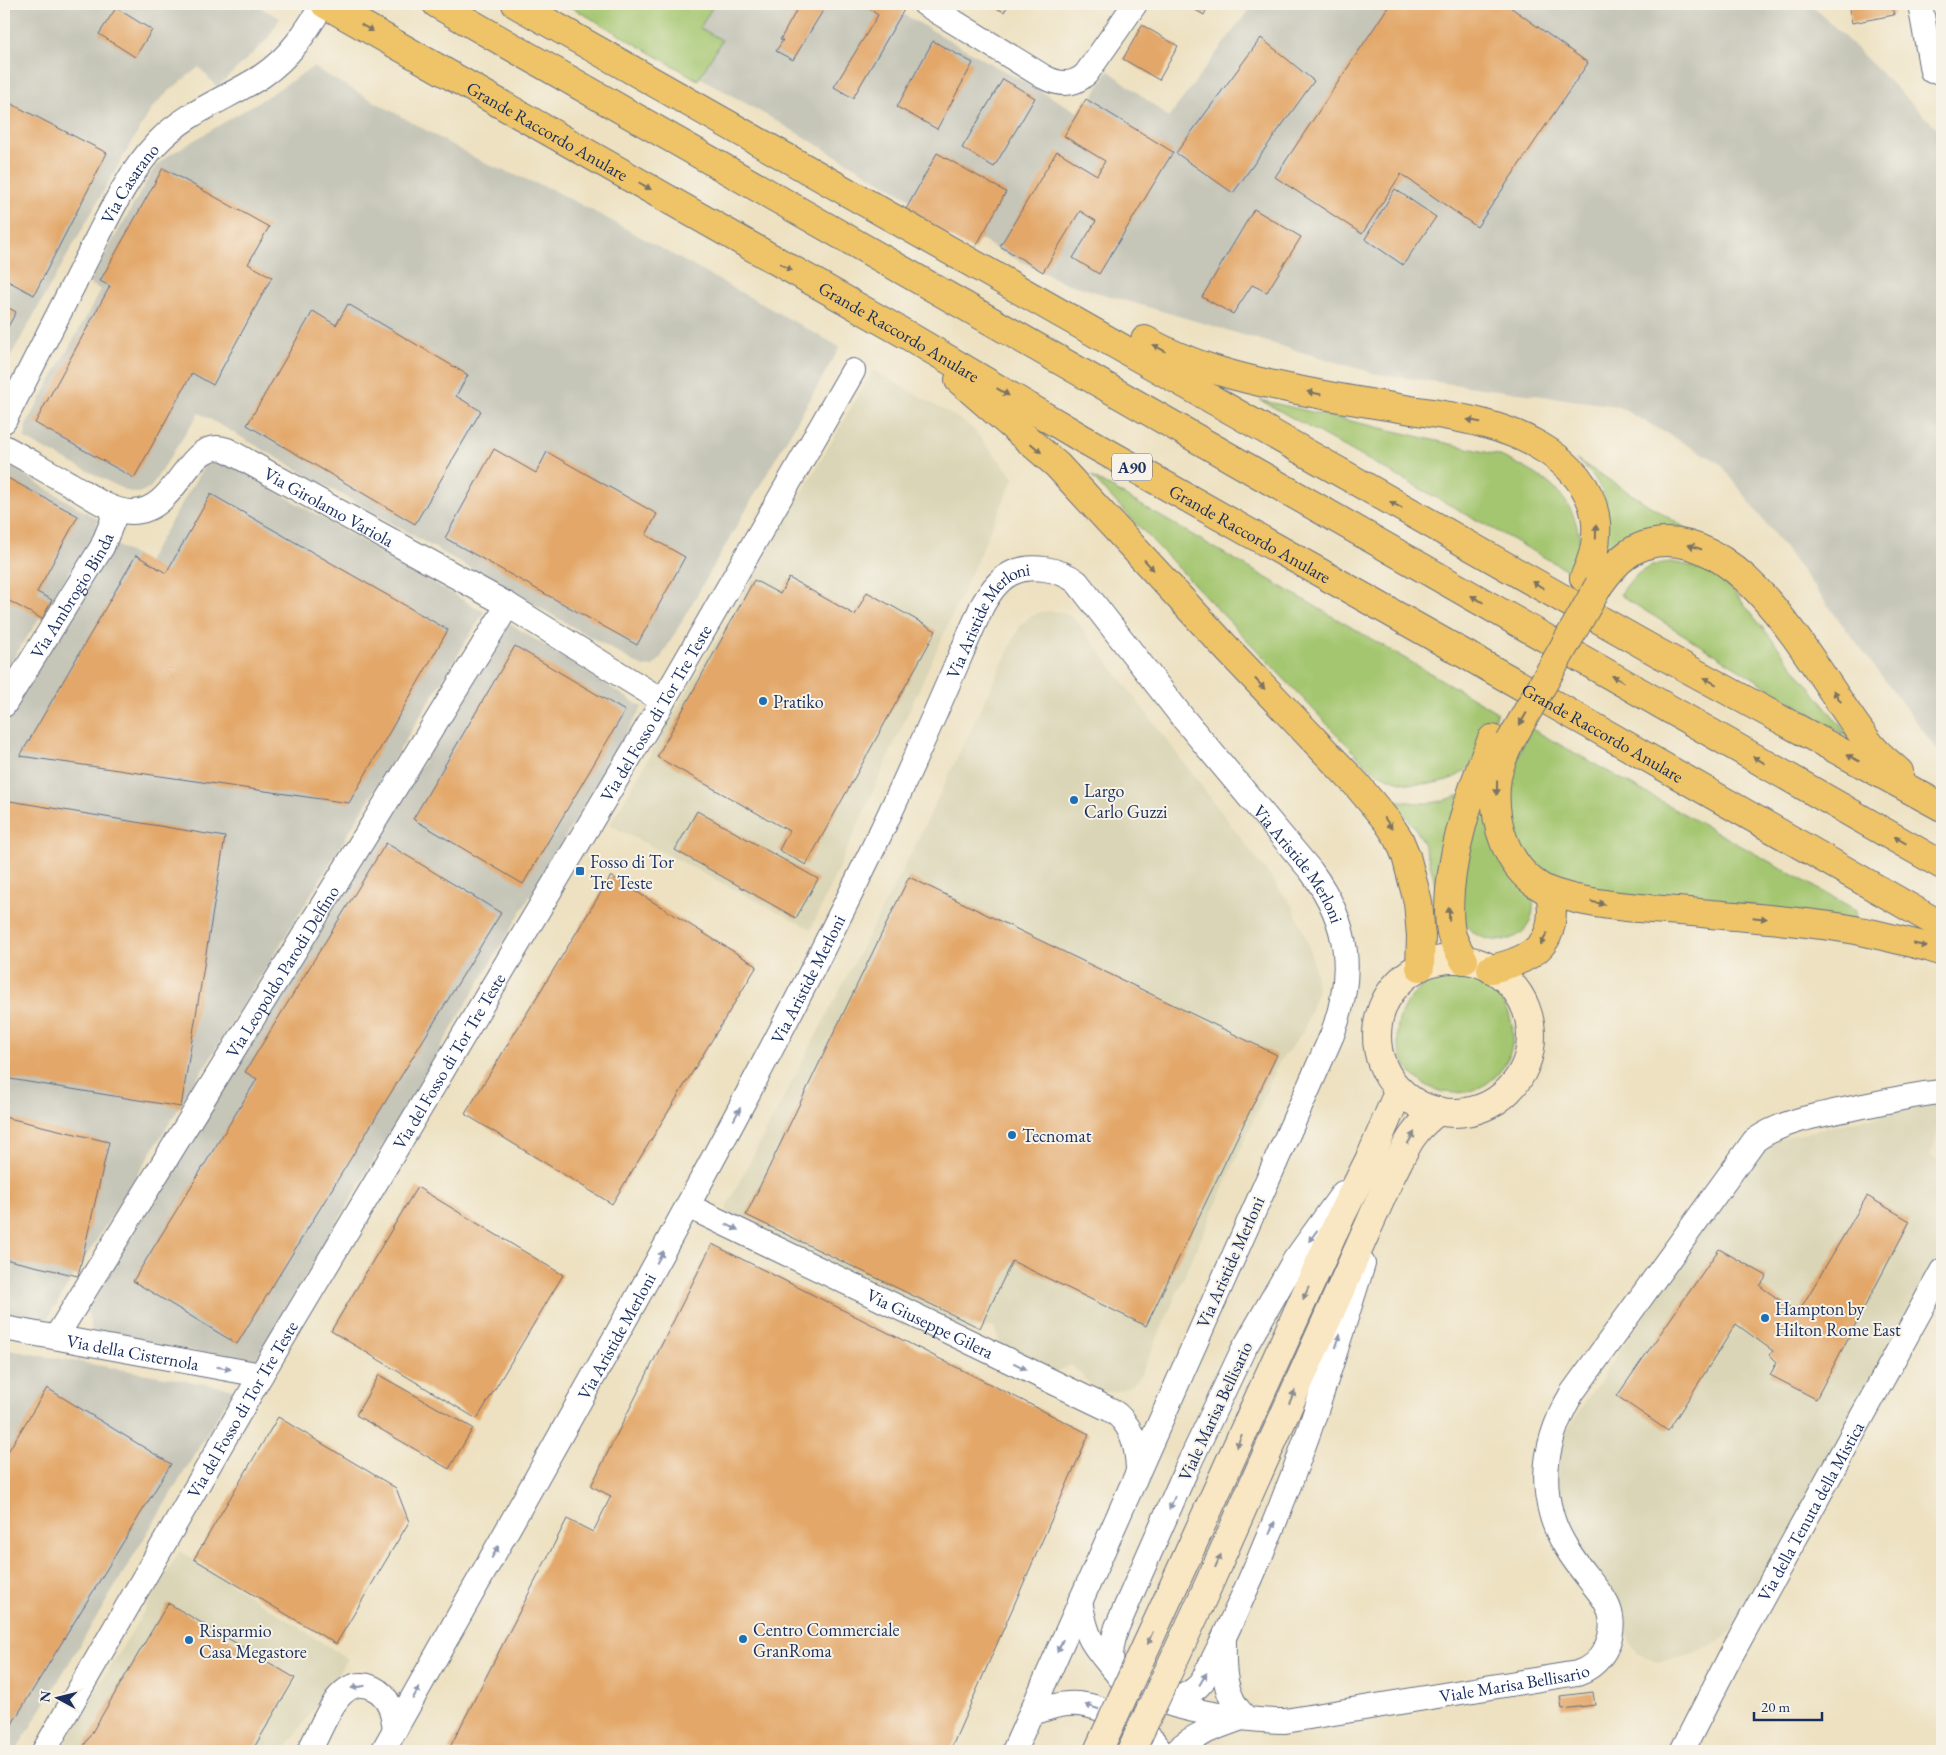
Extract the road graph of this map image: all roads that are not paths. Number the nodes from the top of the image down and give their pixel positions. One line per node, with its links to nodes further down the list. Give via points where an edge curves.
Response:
1 (324, 4): 9 (highway, Grande Raccordo Anulare / A90, one-way to 9); 11 (street, Via Casarano, via 288,55 263,75 176,126 143,159 118,198)
2 (437, 4): 20 (highway, one-way to 2)
3 (516, 4): 8 (highway)
4 (925, 4): 5 (street, via 1044,77 1068,84 1086,74)
5 (1135, 4)
6 (1920, 4): 7 (street)
7 (1932, 71)
8 (1004, 281): 14 (highway, one-way to 8, via 1596,547 1593,504 1568,467 1535,443 1485,423 1287,388 1224,373 1176,357 1092,311); 19 (highway, one-way to 8, via 1655,651)
9 (907, 335): 22 (highway, Grande Raccordo Anulare / A90, one-way to 22, via 1083,439); 25 (highway, one-way to 25, via 1057,465 1374,804 1399,839 1412,873 1420,917)
10 (852, 371): 16 (street, Via del Fosso di Tor Tre Teste)
11 (4, 421)
12 (4, 446): 13 (street, Via Girolamo Variola)
13 (111, 508): 15 (street, Via Girolamo Variola, via 132,512 156,505 172,491 200,454 213,448 223,448); 17 (street, Via Ambrogio Binda, via 113,520 102,547)
14 (1591, 582): 18 (highway, bridge); 19 (highway, one-way to 14, via 1899,773 1869,744 1780,617 1748,581 1724,562 1696,547 1678,542 1658,542 1636,548)
15 (508, 605): 16 (street, Via Girolamo Variola); 35 (street, Via Leopoldo Parodi Delfino)
16 (663, 700): 36 (street, Via del Fosso di Tor Tre Teste)
17 (4, 705)
18 (1503, 736): 21 (highway, one-way to 21, via 1496,789 1498,825 1517,864 1536,884); 24 (highway, one-way to 18, via 1450,923 1452,871 1476,778)
19 (1942, 806)
20 (1942, 865)
21 (1550, 892): 23 (highway, one-way to 23, via 1612,905 1848,929); 26 (highway, one-way to 26, via 1552,918 1542,944 1524,959)
22 (1942, 926)
23 (1942, 952)
24 (1464, 960): 25 (main road, via 1440,960); 26 (main road)
25 (1420, 967): 27 (main road, via 1391,993 1378,1028 1380,1058)
26 (1491, 968): 29 (main road, via 1509,983 1526,1008 1531,1037 1524,1066 1508,1091 1482,1108 1467,1112)
27 (1399, 1090): 29 (main road, via 1418,1104); 30 (main road, Viale Marisa Bellisario)
28 (1942, 1092): 43 (street, Viale Marisa Bellisario, via 1923,1093 1823,1115 1776,1128 1754,1141 1572,1393 1552,1436 1546,1488 1558,1532 1609,1608 1611,1633 1598,1660 1577,1673 1305,1718 1274,1721)
29 (1438, 1111): 31 (main road, one-way to 29, via 1412,1134)
30 (1372, 1154): 40 (street, Viale Marisa Bellisario, one-way to 40, via 1294,1261 1242,1352 1122,1616 1112,1647); 49 (main road, Viale Marisa Bellisario, one-way to 49, bridge)
31 (1391, 1176): 39 (street, one-way to 31, via 1298,1462); 50 (main road, one-way to 31, bridge)
32 (688, 1206): 37 (street, Via Giuseppe Gilera, one-way to 37, via 1111,1410 1131,1432); 37 (street, Via Aristide Merloni, one-way to 37, via 857,881 988,596 1002,580 1020,570 1050,570 1069,576 1091,598 1179,712 1314,875 1334,910 1346,957 1344,994 1332,1035); 44 (street, Via Aristide Merloni, one-way to 32)
33 (1942, 1272): 53 (street, Via della Tenuta della Mistica, via 1730,1657)
34 (4, 1328): 35 (street, Via della Cisternola)
35 (56, 1337): 36 (street, Via della Cisternola, one-way to 36)
36 (262, 1375): 45 (street, Via del Fosso di Tor Tre Teste)
37 (1138, 1469): 38 (street, Via Aristide Merloni)
38 (1080, 1602): 40 (street, via 1089,1638); 42 (street, Via Aristide Merloni, one-way to 42)
39 (1224, 1636): 41 (street, one-way to 39, via 1188,1695 1198,1687); 43 (street, via 1226,1685 1235,1706)
40 (1114, 1670): 41 (street, via 1131,1686)
41 (1163, 1701): 43 (street, Viale Marisa Bellisario, via 1187,1709)
42 (1030, 1714): 48 (street, Via Aristide Merloni); 51 (street, one-way to 42, via 1144,1732 1129,1722 1088,1705 1068,1704)
43 (1245, 1717): 52 (street, via 1205,1732)
44 (395, 1730): 46 (street, one-way to 46, via 390,1706 384,1696 360,1685 344,1691 329,1710); 47 (street, Via Aristide Merloni)
45 (44, 1751)
46 (309, 1751)
47 (383, 1751)
48 (1014, 1751)
49 (1098, 1751)
50 (1131, 1751)
51 (1161, 1751)
52 (1176, 1751)
53 (1682, 1751)

